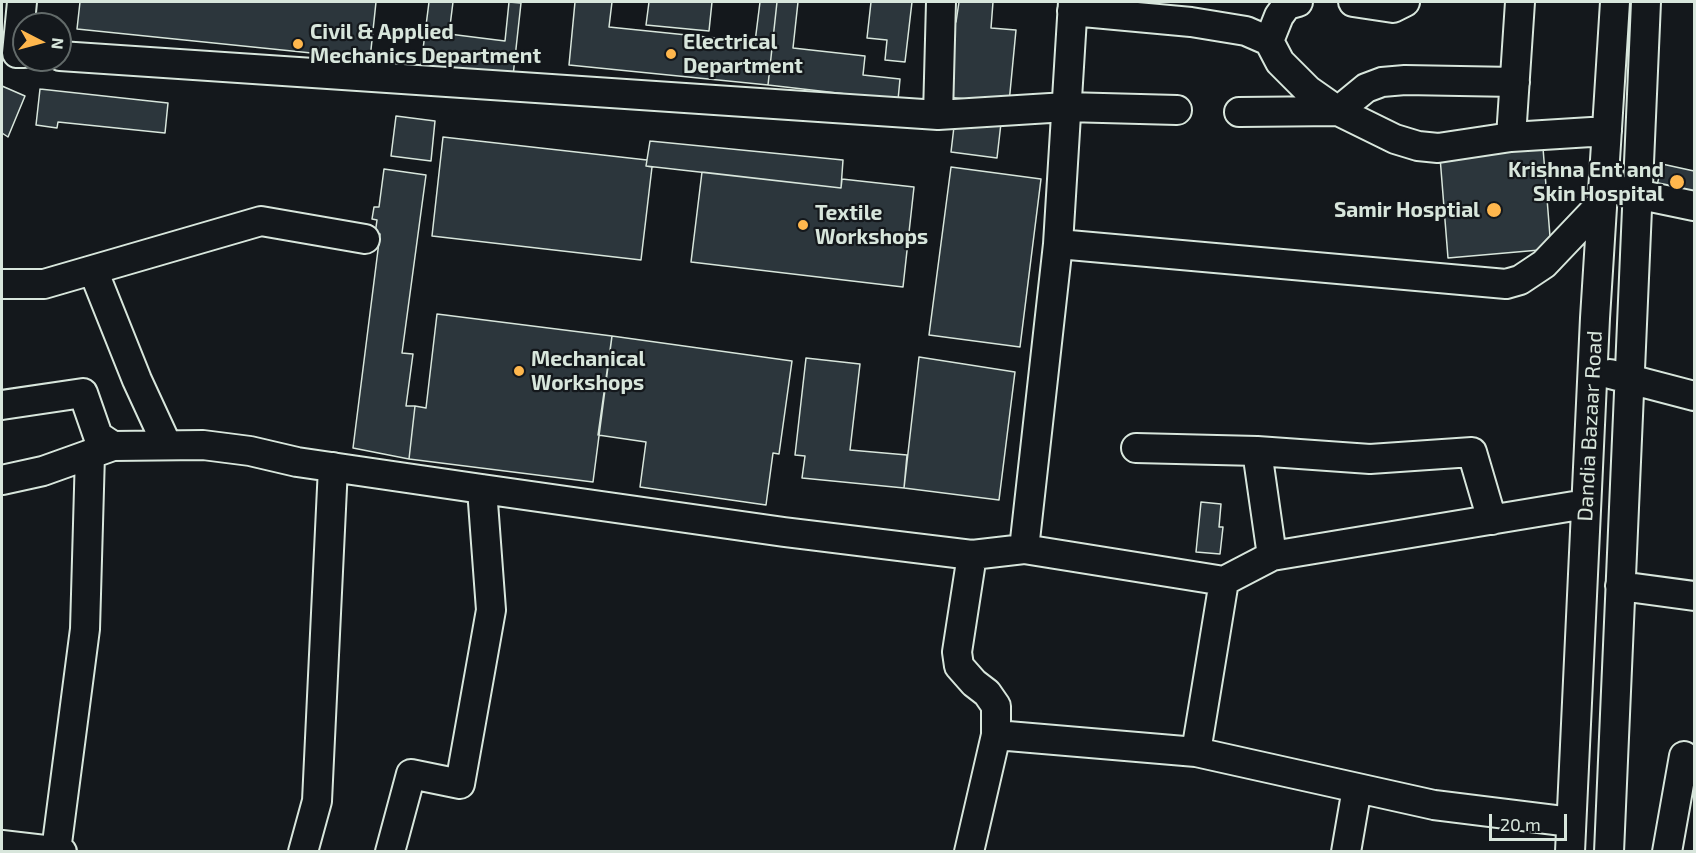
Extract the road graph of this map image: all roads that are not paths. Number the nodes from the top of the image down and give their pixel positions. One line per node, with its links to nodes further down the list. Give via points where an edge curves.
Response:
1 (941, 2): 18 (street)
2 (1298, 2): 11 (street, via 1287,5)
3 (1353, 2): 4 (street, via 1393,8)
4 (1405, 2)
5 (1520, 2): 13 (street)
6 (1615, 2): 19 (street, Dandia Bazaar Road)
7 (1646, 2): 8 (street); 21 (street, Dandia Bazaar Road)
8 (1657, 2)
9 (1072, 6): 10 (street); 14 (street)
10 (1181, 12): 11 (street)
11 (1269, 41): 16 (street, via 1280,62 1300,83)
12 (72, 57): 18 (street)
13 (1515, 82): 16 (street, via 1382,82 1366,88); 20 (street)
14 (1066, 107): 15 (street); 18 (street); 25 (street)
15 (1177, 110)
16 (1338, 111): 17 (street); 20 (street, via 1378,132 1418,146 1438,148)
17 (1239, 112)
18 (938, 115)
19 (1607, 131): 20 (street); 22 (street, Dandia Bazaar Road)
20 (1511, 137)
21 (1636, 194): 22 (street); 23 (street); 29 (street, Dandia Bazaar Road)
22 (1602, 195): 25 (street, via 1544,264 1506,284); 28 (street, Dandia Bazaar Road)
23 (1695, 206)
24 (365, 239): 26 (street, via 261,221)
25 (1058, 244): 41 (street)
26 (93, 270): 27 (street, via 44,284); 32 (street, via 136,380)
27 (2, 284)
28 (1592, 370): 29 (street); 39 (street, Dandia Bazaar Road)
29 (1628, 378): 30 (street); 45 (street, Dandia Bazaar Road)
30 (1695, 396)
31 (2, 405): 34 (street, via 83,393)
32 (167, 445): 34 (street); 36 (street, via 204,445)
33 (1136, 448): 35 (street)
34 (101, 450): 37 (street, via 43,471); 53 (street, via 85,629)
35 (1257, 451): 40 (street, via 1370,459 1472,452); 43 (street)
36 (333, 467): 38 (street); 55 (street, via 316,801)
37 (2, 480)
38 (482, 489): 42 (street); 56 (street, via 490,610 460,784 411,774)
39 (1586, 504): 40 (street); 51 (street, Dandia Bazaar Road)
40 (1492, 520): 43 (street)
41 (1024, 549): 42 (street); 44 (street)
42 (972, 555): 47 (street, via 957,652 959,666 996,706)
43 (1272, 556): 44 (street)
44 (1224, 581): 48 (street)
45 (1620, 585): 46 (street); 60 (street, Dandia Bazaar Road)
46 (1695, 596)
47 (996, 735): 48 (street); 57 (street)
48 (1196, 752): 50 (street)
49 (1684, 756): 61 (street)
50 (1357, 788): 51 (street, via 1434,804); 58 (street)
51 (1571, 822): 59 (street, Dandia Bazaar Road)
52 (2, 845): 53 (street)
53 (56, 851): 54 (street)
54 (62, 852)
55 (303, 852)
56 (390, 852)
57 (969, 852)
58 (1346, 852)
59 (1570, 852)
60 (1609, 852)
61 (1667, 852)

